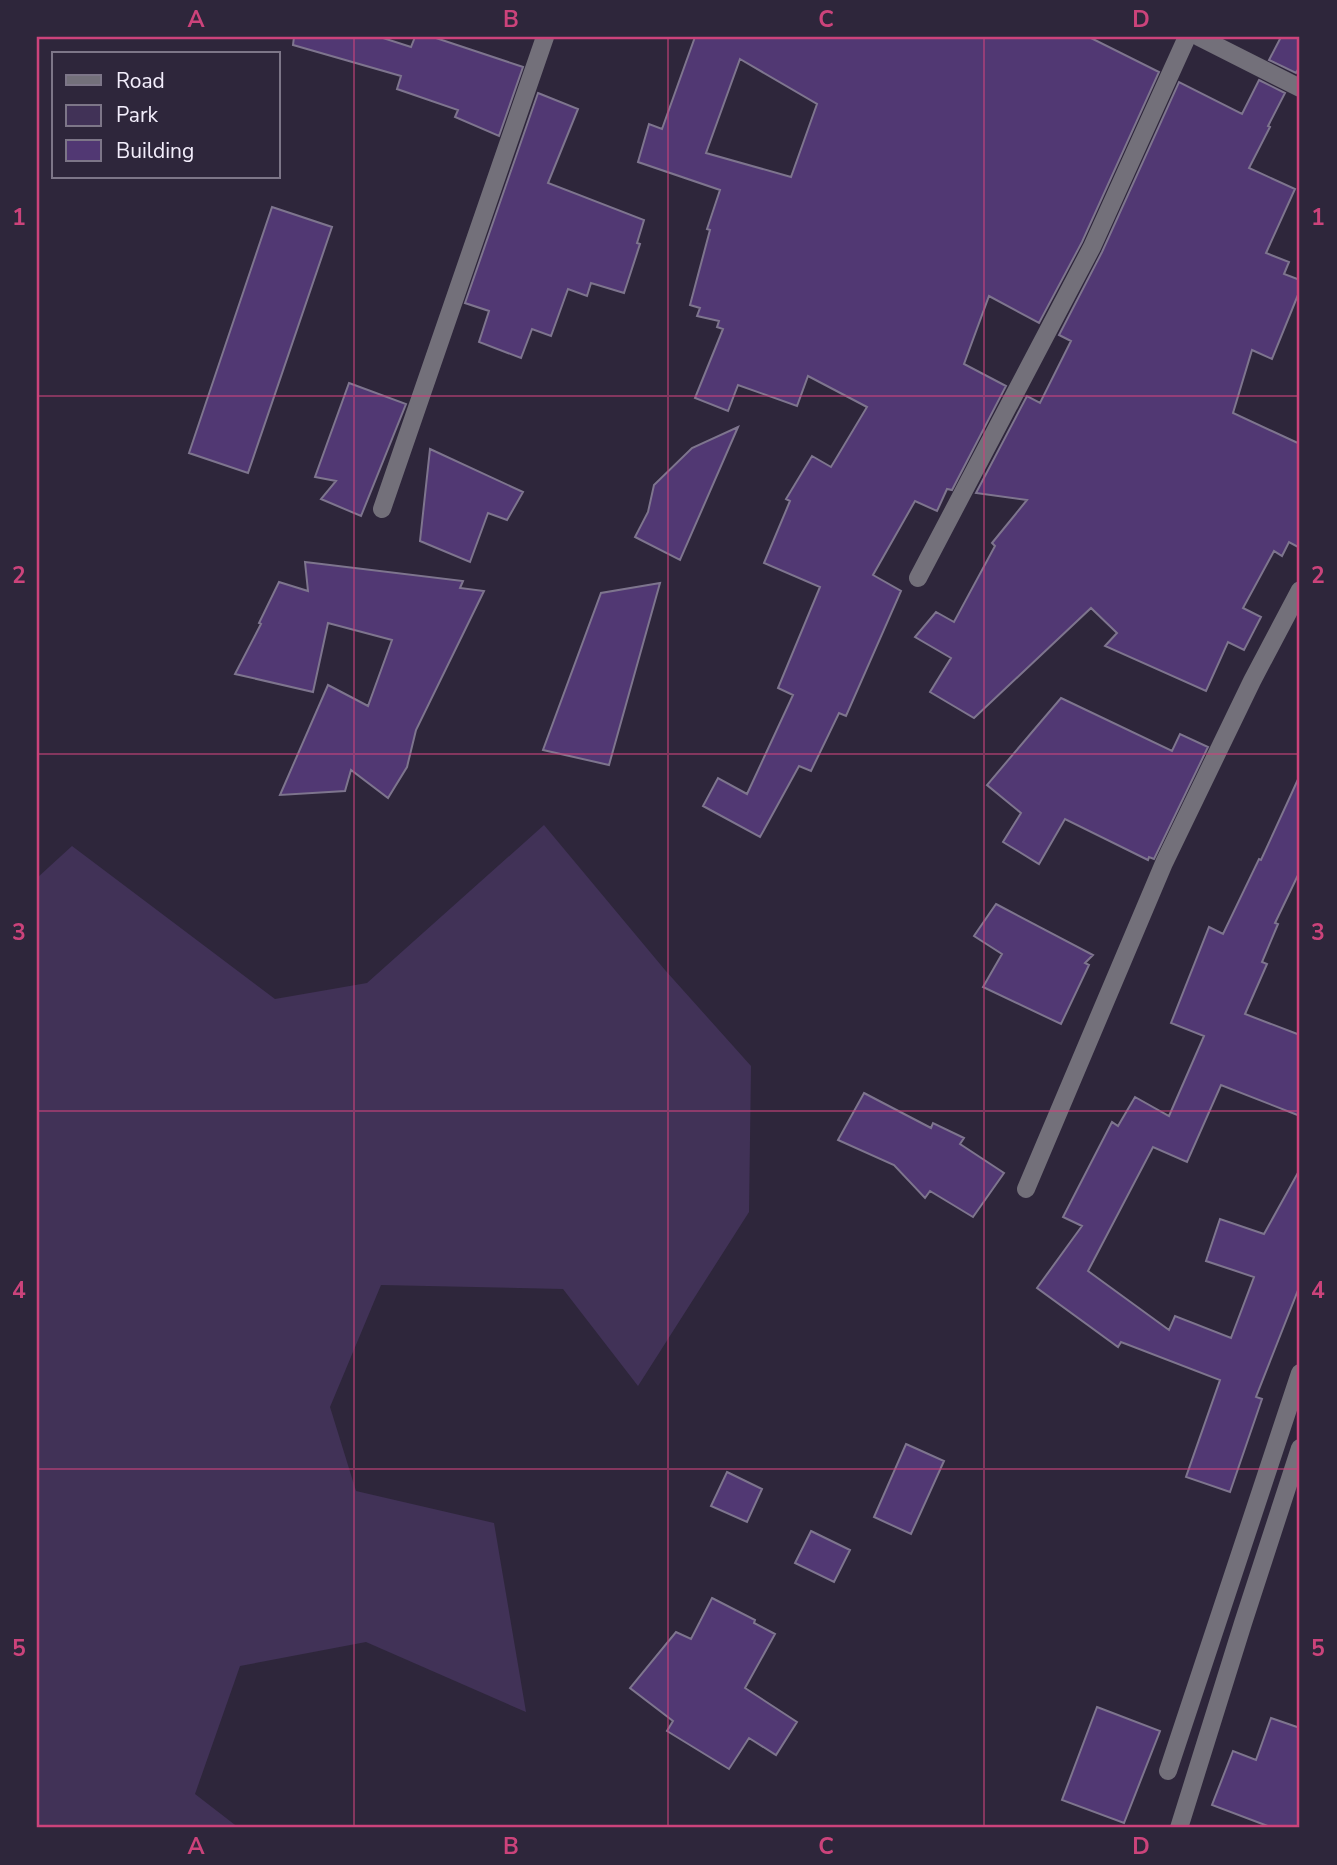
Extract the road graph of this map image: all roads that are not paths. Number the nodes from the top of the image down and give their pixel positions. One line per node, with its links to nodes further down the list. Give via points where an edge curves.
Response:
1 (545, 37): 5 (street)
2 (1187, 37): 6 (street, via 1092,247)
3 (1199, 37): 4 (street)
4 (1300, 88)
5 (382, 509)
6 (918, 578)
7 (1299, 596): 8 (street, via 1252,681 1164,863)
8 (1026, 1189)
9 (1300, 1373): 11 (street)
10 (1300, 1448): 12 (street)
11 (1168, 1771)
12 (1179, 1828)

